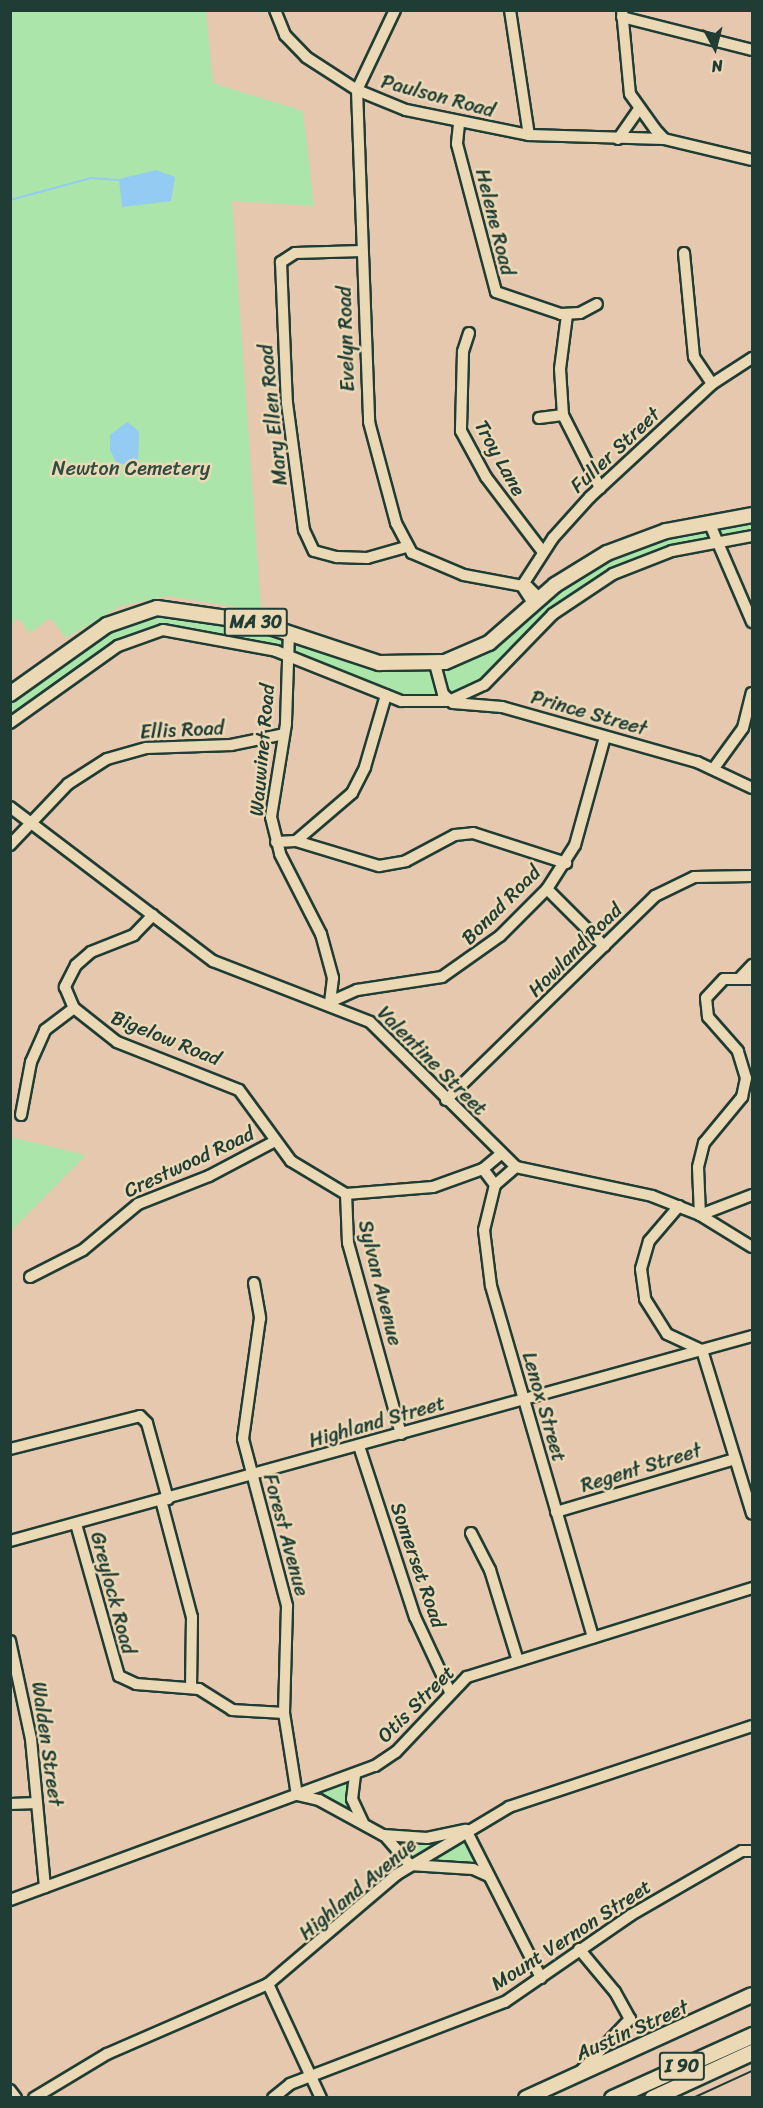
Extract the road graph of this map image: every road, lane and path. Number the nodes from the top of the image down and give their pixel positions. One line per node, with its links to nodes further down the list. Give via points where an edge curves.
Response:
1 (276, 10): 6 (street, Paulson Road, via 294,48)
2 (395, 10): 6 (street, Evelyn Road)
3 (510, 10): 9 (street)
4 (622, 14): 5 (street); 7 (street, via 627,80)
5 (753, 50)
6 (357, 90): 8 (street, Paulson Road); 13 (street, Evelyn Road)
7 (639, 109): 10 (street); 11 (street)
8 (459, 124): 9 (street, Paulson Road); 16 (street, Helene Road, via 458,144 492,285 505,299)
9 (529, 135): 10 (street, Paulson Road)
10 (618, 139): 11 (street, Paulson Road)
11 (664, 139): 12 (street, Paulson Road)
12 (753, 160)
13 (362, 251): 27 (street, Evelyn Road, via 368,414); 27 (street, Mary Ellen Road, via 295,253 281,262 287,403 304,530 314,551 336,557 367,558)
14 (684, 253): 19 (street, via 694,357)
15 (597, 304): 16 (street)
16 (567, 315): 20 (street, via 560,369)
17 (469, 333): 28 (street, Troy Lane, via 463,352 461,431 486,477)
18 (753, 358): 19 (street, Fuller Street)
19 (712, 384): 22 (street, Fuller Street)
20 (563, 415): 21 (street); 22 (street)
21 (539, 418)
22 (600, 488): 28 (street, Fuller Street)
23 (753, 514): 24 (main road, MA 30)
24 (709, 522): 26 (street); 30 (main road, MA 30, via 619,547)
25 (753, 536): 26 (street)
26 (718, 542): 31 (street); 38 (street, via 648,559 590,587 545,622 484,685)
27 (406, 546): 29 (street, via 424,561 464,575)
28 (543, 552): 29 (street, Fuller Street)
29 (522, 586): 30 (street)
30 (536, 600): 34 (main road, MA 30, via 481,648)
31 (753, 622)
32 (289, 632): 33 (street, Wauwinet Road); 34 (main road, MA 30, via 379,663); 36 (main road, MA 30, via 191,609 141,611 90,636)
33 (286, 654): 37 (street); 39 (street, via 196,632 145,633 91,663); 40 (street, Wauwinet Road)
34 (435, 664): 38 (street)
35 (753, 693): 42 (street, via 743,728)
36 (10, 694)
37 (386, 695): 38 (street, via 420,704); 46 (street, via 370,754 352,793)
38 (449, 701): 41 (street, Prince Street, via 502,707)
39 (10, 723)
40 (284, 734): 45 (street, Ellis Road, via 231,745 127,751 88,770); 47 (street, Wauwinet Road, via 271,803)
41 (605, 736): 42 (street, Prince Street); 49 (street, Bonad Road)
42 (714, 768): 43 (street, Prince Street)
43 (753, 788)
44 (10, 807): 45 (street, Valentine Street)
45 (31, 819): 48 (street, Ellis Road); 52 (street, Valentine Street)
46 (296, 841): 47 (street); 49 (street, via 379,867 406,861 455,835 473,833)
47 (276, 842): 57 (street, Wauwinet Road, via 321,934 333,978)
48 (10, 845)
49 (566, 863): 51 (street, Bonad Road)
50 (753, 876): 53 (street, Howland Road, via 680,881 655,896)
51 (547, 889): 53 (street); 57 (street, Bonad Road, via 458,969 357,990)
52 (153, 915): 57 (street, Valentine Street, via 230,970); 58 (street, via 134,935 91,952 76,965 65,987)
53 (604, 946): 59 (street, Howland Road)
54 (753, 965): 55 (street)
55 (740, 978): 56 (street); 69 (street, via 716,983 706,998 708,1017 738,1051 746,1078 742,1097 704,1143 698,1167)
56 (753, 979)
57 (330, 1002): 59 (street, Valentine Street, via 369,1022)
58 (74, 1008): 60 (street, via 51,1023 40,1040); 61 (street, Bigelow Road, via 117,1042 238,1090)
59 (446, 1100): 62 (street, Valentine Street)
60 (21, 1115)
61 (275, 1141): 66 (street, Bigelow Road, via 310,1177); 71 (street, Crestwood Road, via 209,1176 138,1204 82,1250)
62 (501, 1154): 63 (street, Valentine Street); 64 (street, Sylvan Avenue)
63 (516, 1167): 65 (street); 68 (street, Valentine Street, via 614,1186)
64 (483, 1169): 65 (street); 66 (street, Sylvan Avenue, via 406,1193)
65 (495, 1185): 75 (street, Lenox Street, via 484,1230 485,1253)
66 (346, 1194): 76 (street, Sylvan Avenue, via 348,1243)
67 (753, 1195): 69 (street)
68 (680, 1206): 69 (street, Valentine Street); 74 (street, via 649,1241 642,1284 658,1324 678,1341)
69 (700, 1215): 70 (street, Valentine Street)
70 (753, 1247)
71 (30, 1277)
72 (254, 1283): 80 (street, Forest Avenue, via 260,1318 243,1425)
73 (753, 1336): 74 (street, Highland Street)
74 (702, 1350): 75 (street, Highland Street); 79 (street)
75 (523, 1400): 76 (street, Highland Street); 82 (street, Lenox Street)
76 (401, 1434): 77 (street, Highland Street)
77 (359, 1446): 80 (street, Highland Street); 93 (street, Somerset Road, via 415,1617)
78 (10, 1449): 81 (street, via 140,1416 147,1423)
79 (735, 1459): 82 (street, Regent Street); 83 (street)
80 (251, 1476): 81 (street, Highland Street); 94 (street, Forest Avenue, via 287,1606)
81 (164, 1500): 84 (street, Highland Street); 92 (street, via 192,1617)
82 (556, 1512): 88 (street, Lenox Street)
83 (753, 1514)
84 (76, 1524): 86 (street, Highland Street); 92 (street, Greylock Road, via 114,1670 136,1684)
85 (471, 1533): 91 (street, via 490,1570)
86 (10, 1542)
87 (753, 1588): 88 (street, Otis Street)
88 (593, 1637): 91 (street, Otis Street)
89 (10, 1641): 90 (street, Walden Street)
90 (13, 1659): 98 (street, Walden Street)
91 (518, 1661): 93 (street, Otis Street, via 467,1677)
92 (191, 1687): 94 (street, Greylock Road, via 232,1710)
93 (450, 1692): 96 (street, Otis Street, via 396,1752)
94 (284, 1713): 97 (street, Forest Avenue)
95 (753, 1726): 101 (street, Highland Avenue, via 524,1801)
96 (355, 1774): 97 (street, Otis Street); 100 (street, via 352,1799)
97 (297, 1795): 100 (street); 106 (street, Otis Street)
98 (37, 1803): 99 (street); 106 (street, Walden Street)
99 (10, 1804)
100 (364, 1825): 102 (street)
101 (466, 1830): 102 (street, via 427,1838); 104 (street, Highland Avenue); 105 (street)
102 (383, 1835): 104 (street)
103 (753, 1851): 108 (street, Mount Vernon Street, via 742,1851)
104 (410, 1865): 105 (street, via 473,1869); 110 (street, Highland Avenue)
105 (490, 1876): 109 (street)
106 (45, 1887): 107 (street, Otis Street)
107 (10, 1900)
108 (579, 1949): 109 (street, Mount Vernon Street); 115 (street, via 615,1992 630,2019)
109 (541, 1978): 114 (street, Mount Vernon Street, via 493,2007)
110 (268, 1984): 114 (street); 118 (street, Highland Avenue, via 107,2054)
111 (753, 1995): 115 (main road, Austin Street)
112 (753, 2035): 122 (highway, I 90)
113 (753, 2052): 123 (highway, I 90)
114 (310, 2076): 119 (street, Mount Vernon Street); 120 (street)
115 (577, 2076): 121 (main road, Austin Street)
116 (10, 2090): 117 (street)
117 (16, 2097)
118 (34, 2097)
119 (273, 2097)
120 (321, 2097)
121 (526, 2097)
122 (612, 2097)
123 (651, 2097)

